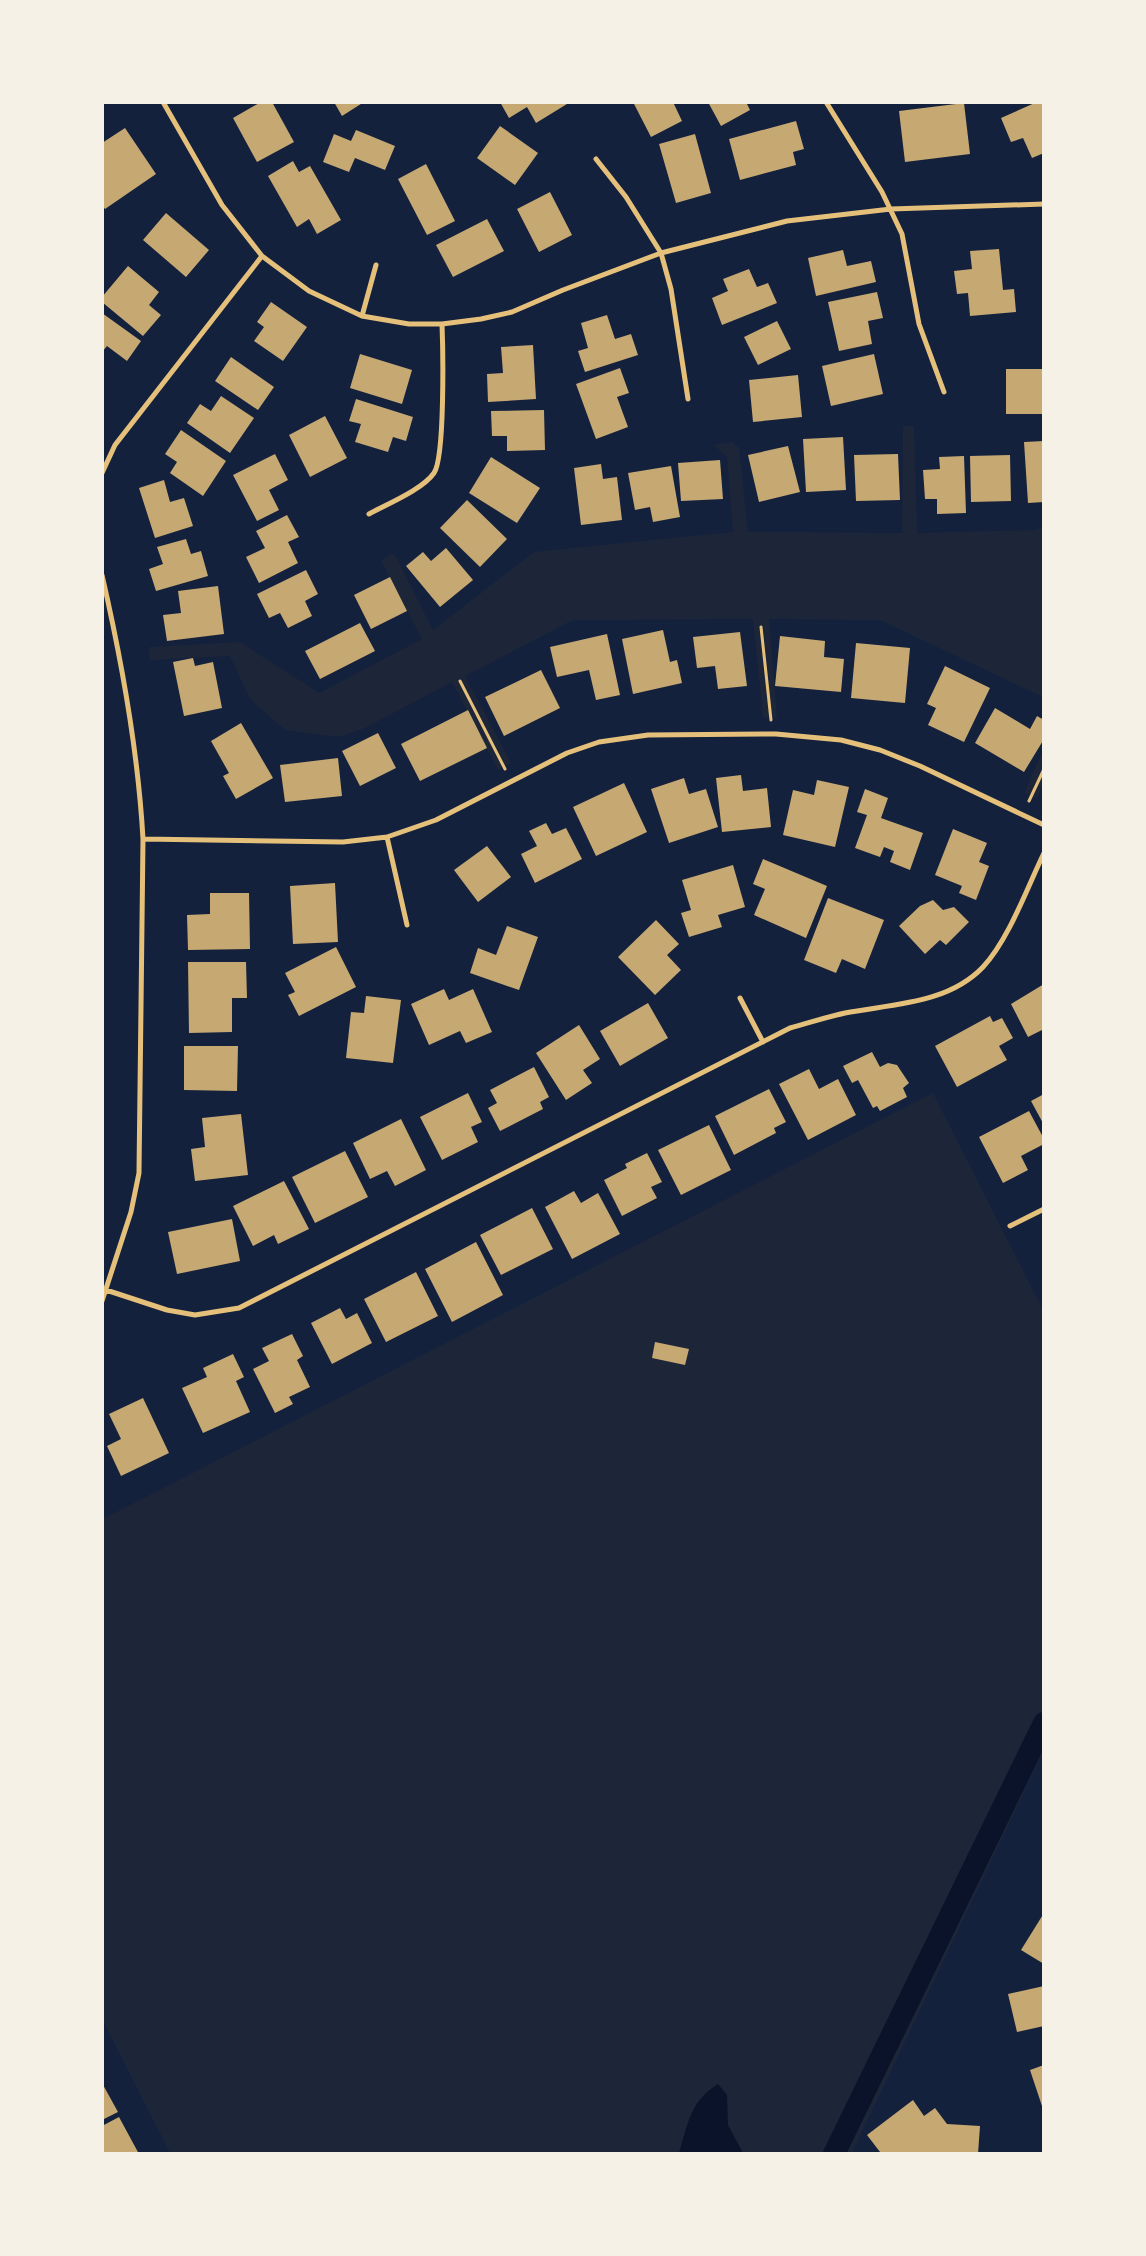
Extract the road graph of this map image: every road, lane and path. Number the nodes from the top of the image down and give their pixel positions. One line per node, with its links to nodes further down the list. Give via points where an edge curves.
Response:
1 (163, 102): 7 (street, via 222,205)
2 (826, 102): 5 (street)
3 (596, 159): 6 (street, via 626,197)
4 (1044, 204): 5 (street)
5 (891, 209): 6 (street, via 787,220); 11 (street, via 902,234 919,324)
6 (660, 253): 10 (street, via 512,312 481,320); 12 (street, via 671,289)
7 (262, 256): 9 (street, via 310,291); 13 (street, via 116,445)
8 (376, 265): 9 (street)
9 (362, 316): 10 (street, via 409,324)
10 (442, 324): 14 (street, via 444,357 440,454 434,473 420,486)
11 (944, 392)
12 (688, 398)
13 (102, 474)
14 (369, 514)
15 (102, 576): 24 (street, via 122,659 141,794)
16 (761, 627): 18 (path)
17 (460, 681): 19 (path)
18 (771, 720)
19 (505, 768)
20 (1044, 769): 21 (path)
21 (1029, 801)
22 (1044, 825): 23 (street, via 920,766 880,750 841,740 776,734 648,735 599,742 567,753 436,820)
23 (388, 837): 24 (street, via 343,842); 26 (street)
24 (143, 839): 31 (street, via 139,1173 131,1212)
25 (1044, 853): 28 (street, via 1001,943 982,967 950,990 922,1000 843,1014 790,1028)
26 (406, 925)
27 (740, 998): 28 (street)
28 (763, 1042): 31 (street, via 239,1308 195,1315 167,1310)
29 (1044, 1209): 30 (street)
30 (1010, 1226)
31 (106, 1290): 32 (street)
32 (102, 1301)

